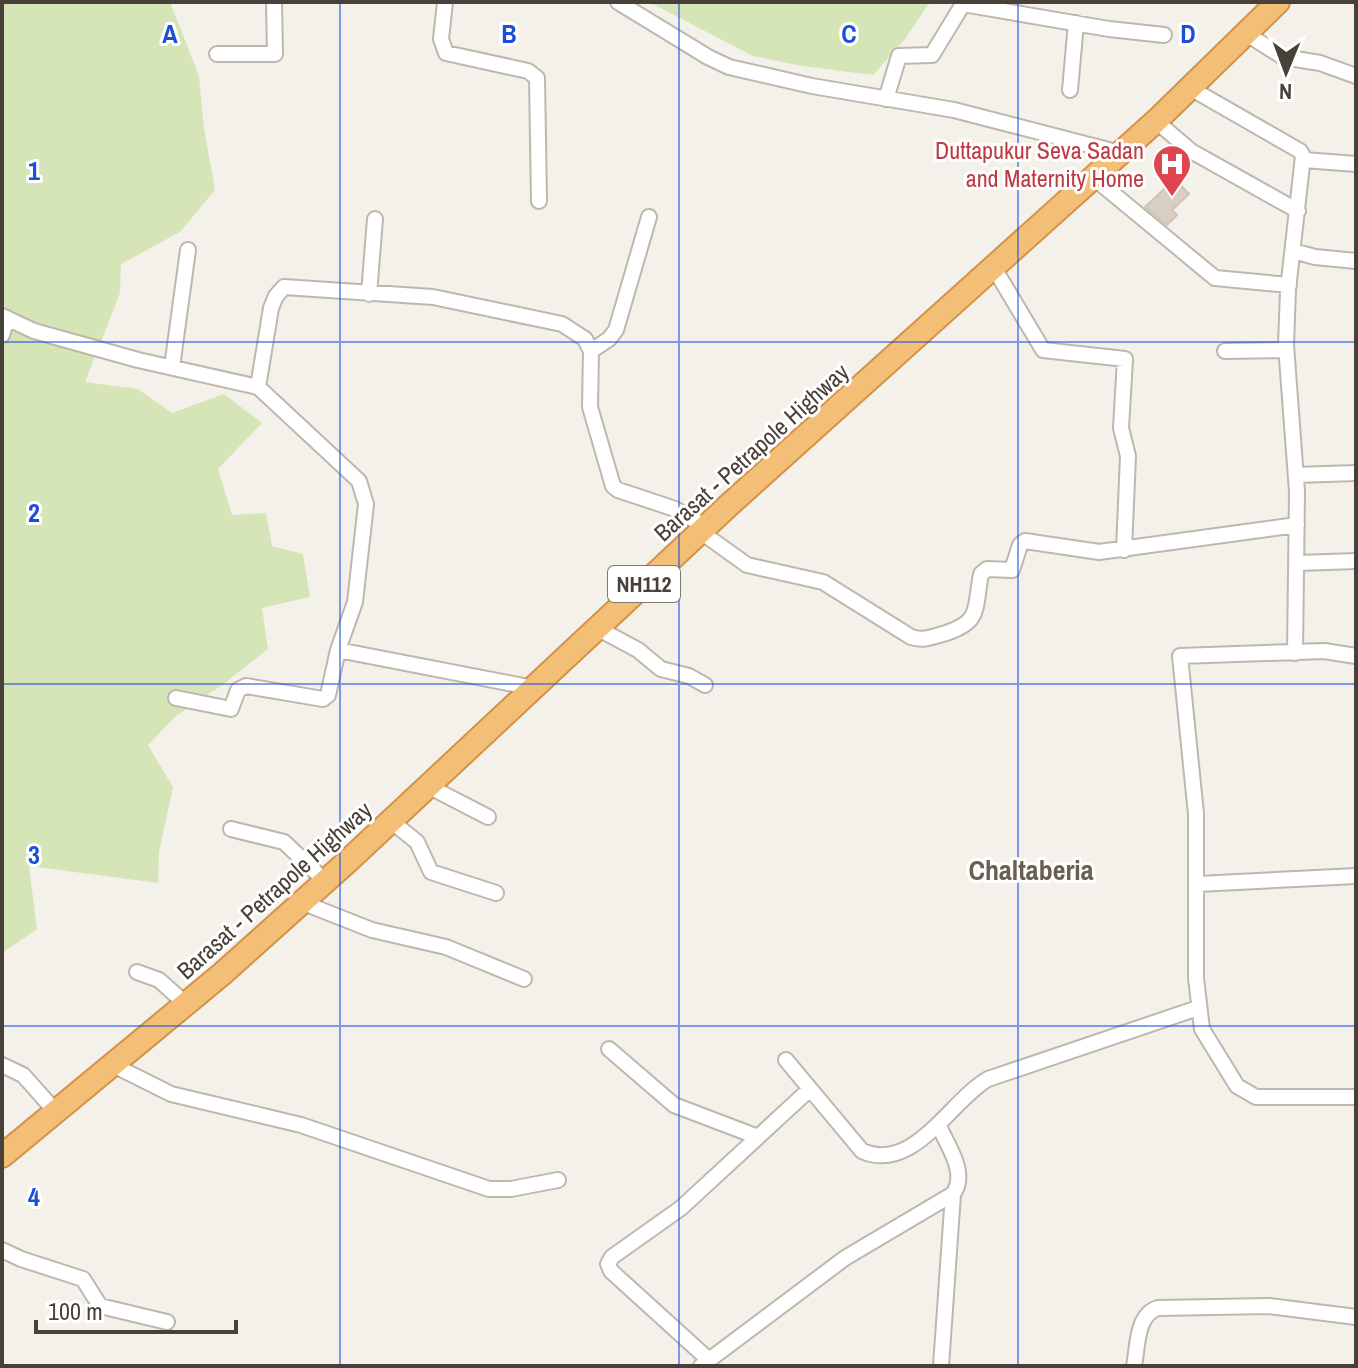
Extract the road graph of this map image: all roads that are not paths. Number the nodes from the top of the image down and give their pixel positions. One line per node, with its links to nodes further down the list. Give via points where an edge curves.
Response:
1 (274, 2): 8 (street, via 275,54)
2 (445, 2): 18 (street, via 441,39 446,53 528,71 537,78)
3 (618, 2): 12 (street, via 729,67)
4 (1278, 2): 6 (highway, Barasat - Petrapole Highway / NH112)
5 (1076, 23): 7 (street); 11 (street); 12 (street, via 963,4 931,56 899,56)
6 (1245, 33): 9 (street, via 1285,58); 10 (highway, Barasat - Petrapole Highway / NH112)
7 (1164, 35)
8 (217, 54)
9 (1356, 76)
10 (1190, 88): 13 (highway, Barasat - Petrapole Highway / NH112); 15 (street, via 1300,151)
11 (1070, 90)
12 (886, 99): 14 (street, via 954,110)
13 (1156, 121): 14 (highway, Barasat - Petrapole Highway / NH112); 19 (street, via 1191,151)
14 (1120, 153): 17 (highway, Barasat - Petrapole Highway / NH112)
15 (1304, 160): 16 (street); 19 (street)
16 (1356, 164)
17 (1094, 178): 25 (highway, Barasat - Petrapole Highway / NH112); 26 (street, via 1215,278)
18 (539, 201)
19 (1298, 211): 23 (street)
20 (649, 217): 31 (street, via 616,330)
21 (375, 219): 27 (street)
22 (188, 250): 33 (street)
23 (1293, 251): 24 (street); 26 (street)
24 (1356, 261)
25 (994, 268): 38 (highway, Barasat - Petrapole Highway / NH112); 39 (street, via 1043,350 1125,359)
26 (1289, 285): 30 (street)
27 (369, 294): 31 (street, via 433,297 554,321 585,339); 34 (street, via 281,289 271,308)
28 (4, 317): 29 (street); 33 (street, via 34,331)
29 (2, 335)
30 (1286, 350): 32 (street); 36 (street)
31 (591, 351): 38 (street, via 590,407 613,486 675,509)
32 (1225, 351)
33 (172, 367): 34 (street)
34 (258, 387): 43 (street, via 359,481 365,495 355,602)
35 (1356, 473): 36 (street)
36 (1296, 475): 37 (street)
37 (1297, 525): 39 (street); 41 (street)
38 (703, 529): 39 (street, via 747,565 823,582 921,640 968,625 983,571 1012,570 1025,541 1084,552); 42 (highway, Barasat - Petrapole Highway / NH112)
39 (1124, 550)
40 (1356, 561): 41 (street)
41 (1298, 563): 44 (street)
42 (597, 628): 46 (street, via 661,669); 47 (highway, Barasat - Petrapole Highway / NH112)
43 (338, 650): 47 (street); 48 (street, via 323,699 246,686 238,690 231,709)
44 (1295, 653): 45 (street); 55 (street, via 1180,656)
45 (1356, 656)
46 (705, 685)
47 (534, 688): 49 (highway, Barasat - Petrapole Highway / NH112)
48 (176, 698)
49 (428, 786): 50 (street); 51 (highway, Barasat - Petrapole Highway / NH112)
50 (488, 817)
51 (391, 821): 54 (highway, Barasat - Petrapole Highway / NH112); 56 (street, via 417,842 431,872)
52 (231, 829): 54 (street, via 284,842)
53 (1356, 876): 55 (street)
54 (325, 881): 57 (highway, Barasat - Petrapole Highway / NH112)
55 (1198, 884): 61 (street)
56 (496, 893)
57 (301, 902): 59 (street, via 372,930 446,947); 60 (highway, Barasat - Petrapole Highway / NH112)
58 (137, 972): 60 (street, via 159,980)
59 (524, 979)
60 (186, 1004): 65 (highway, Barasat - Petrapole Highway / NH112)
61 (1198, 1008): 67 (street, via 1208,1042 1246,1092 1256,1097); 69 (street, via 988,1079 962,1098)
62 (609, 1049): 70 (street, via 674,1105)
63 (786, 1060): 66 (street)
64 (2, 1065): 68 (street, via 23,1075)
65 (113, 1065): 68 (highway, Barasat - Petrapole Highway / NH112); 72 (street, via 171,1094 301,1125 489,1189)
66 (810, 1089): 69 (street, via 862,1151 872,1155 886,1157); 70 (street)
67 (1356, 1097)
68 (56, 1112): 71 (highway, Barasat - Petrapole Highway / NH112)
69 (939, 1126): 73 (street, via 958,1169)
70 (758, 1137): 77 (street, via 681,1208 608,1264)
71 (2, 1156)
72 (558, 1180)
73 (953, 1194): 77 (street, via 845,1258); 78 (street)
74 (2, 1250): 76 (street, via 83,1279 100,1306)
75 (1356, 1317): 79 (street, via 1269,1306 1158,1308 1143,1319)
76 (167, 1322)
77 (705, 1363)
78 (941, 1366)
79 (1134, 1366)

